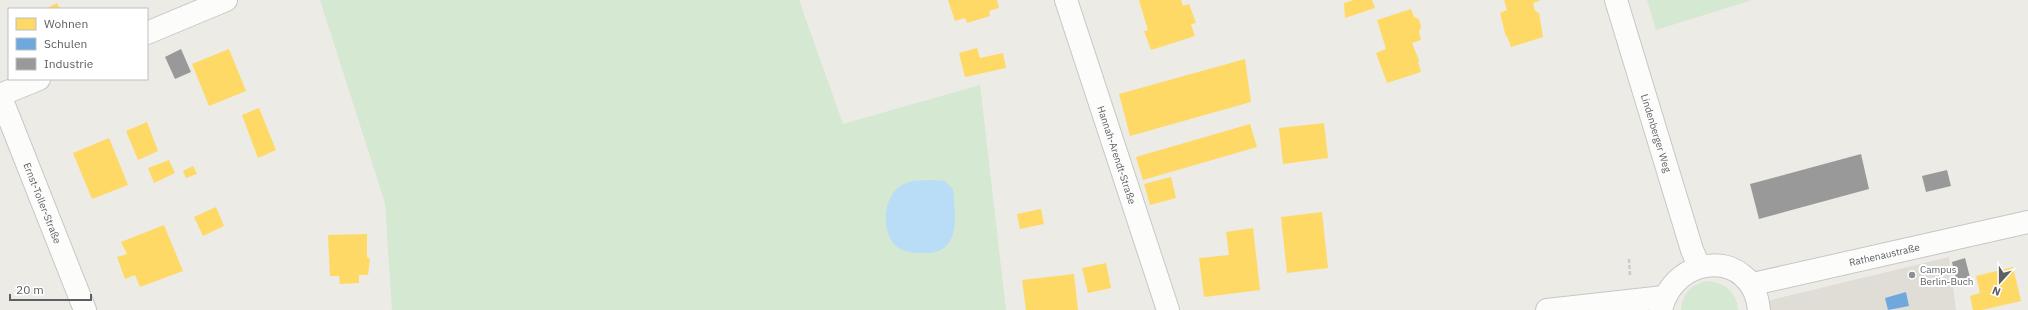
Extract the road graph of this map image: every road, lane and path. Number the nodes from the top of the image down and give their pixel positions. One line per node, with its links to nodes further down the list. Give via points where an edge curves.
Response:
1 (226, 0): 4 (street)
2 (1066, 0): 12 (street, Hannah-Arendt-Straße)
3 (1616, 0): 8 (street, Lindenberger Weg)
4 (148, 33)
5 (37, 80): 6 (street)
6 (0, 95): 11 (street, Ernst-Toller-Straße)
7 (2028, 222): 9 (street, Rathenaustraße, via 1753,284)
8 (1699, 266): 9 (street, via 1727,267); 10 (street, via 1676,280)
9 (1744, 277): 14 (street, via 1754,291)
10 (1662, 304): 13 (street)
11 (85, 310)
12 (1168, 310)
13 (1547, 310)
14 (1759, 310)

